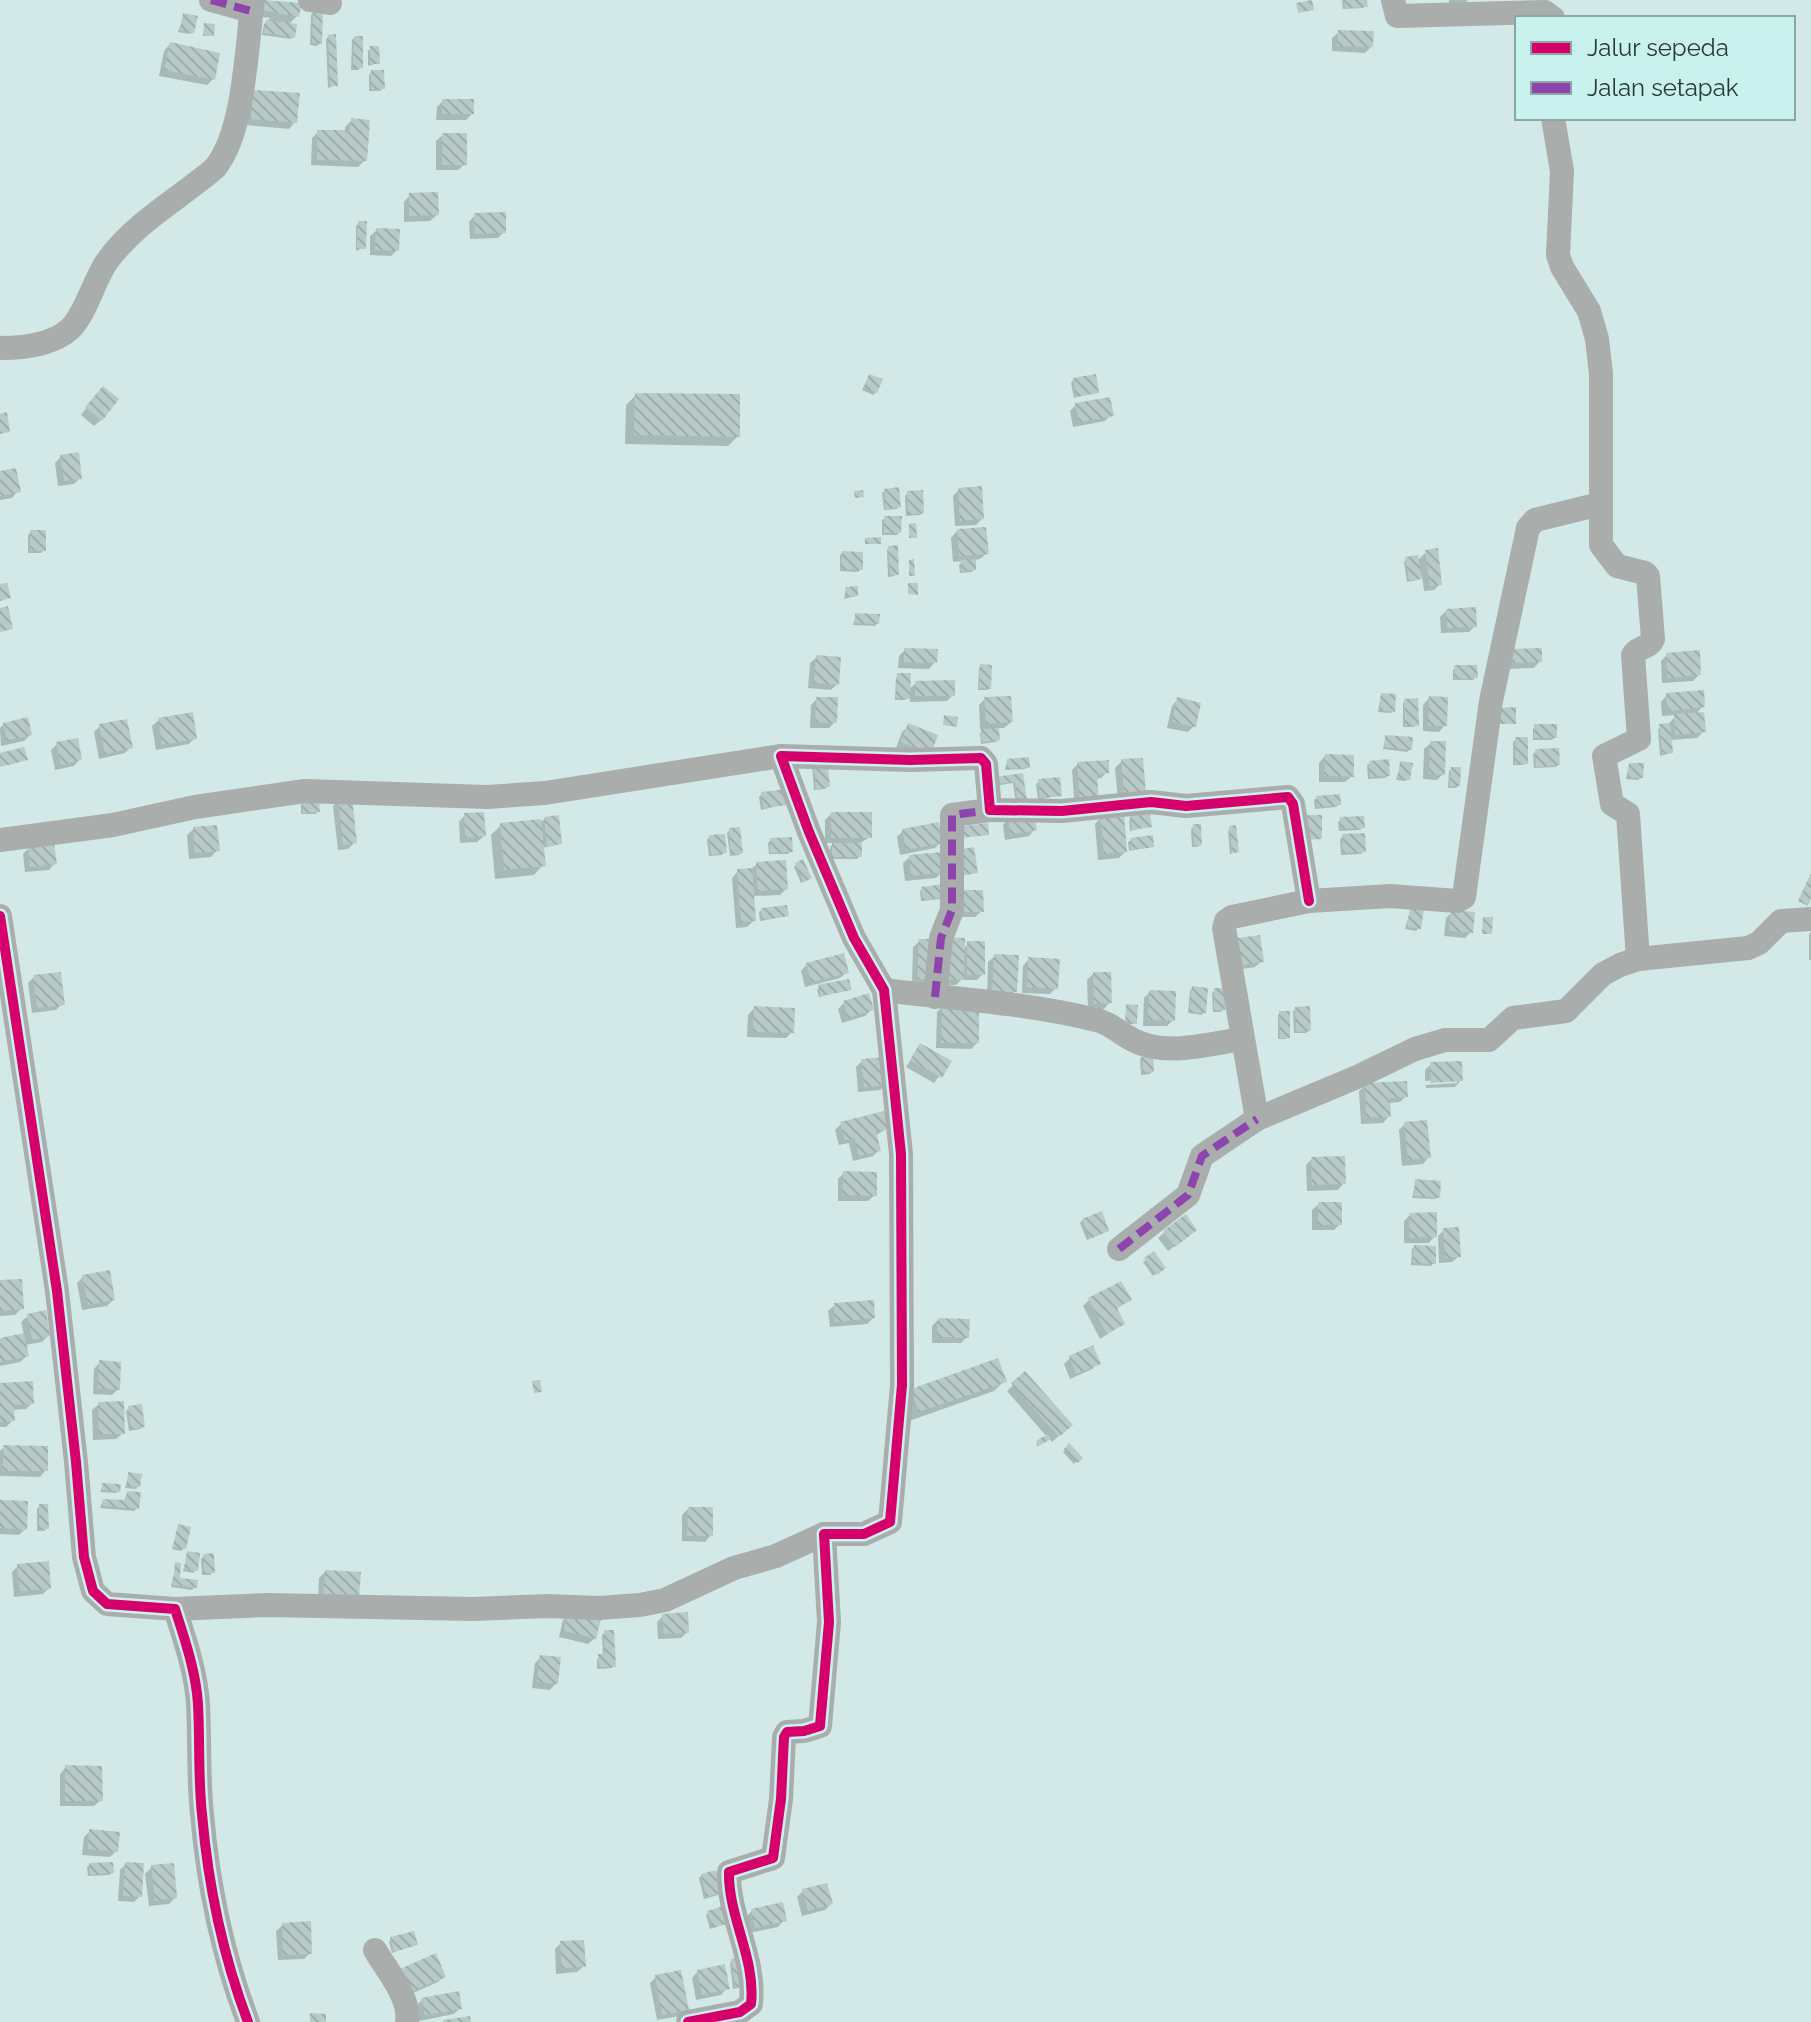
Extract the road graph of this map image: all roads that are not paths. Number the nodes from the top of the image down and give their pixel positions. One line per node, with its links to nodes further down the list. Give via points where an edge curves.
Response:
1 (211, 0): 3 (street)
2 (1393, 0): 4 (street, via 1397,16)
3 (252, 6): 6 (street, via 235,127 224,158 123,242 100,272 70,329 47,342)
4 (1550, 16)
5 (1553, 120): 7 (street, via 1563,180 1558,255 1589,311 1597,339)
6 (0, 348)
7 (1600, 504): 11 (street, via 1535,520 1528,528 1491,701 1464,897); 14 (street, via 1602,548 1617,566 1648,576 1653,639 1633,655 1639,740 1604,756 1612,804 1628,814)
8 (781, 756): 9 (street, via 981,758 986,761); 10 (street, via 545,793 487,797 305,791); 15 (street, via 854,938)
9 (990, 810): 11 (street, via 1062,811 1151,802 1186,806 1288,797); 16 (street, via 952,815 952,910 941,938)
10 (0, 840)
11 (1309, 901): 17 (street, via 1232,917 1224,924)
12 (0, 916): 21 (street, via 57,1291 84,1557 93,1591 107,1604)
13 (1811, 919): 14 (street, via 1781,921 1748,948)
14 (1638, 959): 18 (street, via 1603,974 1566,1011 1513,1018 1489,1040 1445,1040 1415,1049)
15 (884, 990): 16 (street); 20 (street, via 901,1154 902,1385 892,1507 890,1522 864,1534)
16 (935, 997): 17 (street, via 1097,1020 1156,1047)
17 (1242, 1039): 18 (street)
18 (1257, 1119): 19 (street, via 1202,1156 1188,1195)
19 (1119, 1249)
20 (824, 1534): 21 (street, via 665,1600 640,1605); 25 (street, via 829,1622 820,1726 784,1737 773,1858 729,1872 753,1985 751,2004 740,2012)
21 (175, 1609): 23 (street, via 198,1702 202,1814 211,1880 222,1939)
22 (375, 1950): 24 (street, via 404,1999)
23 (248, 2022)
24 (407, 2022)
25 (688, 2022)

